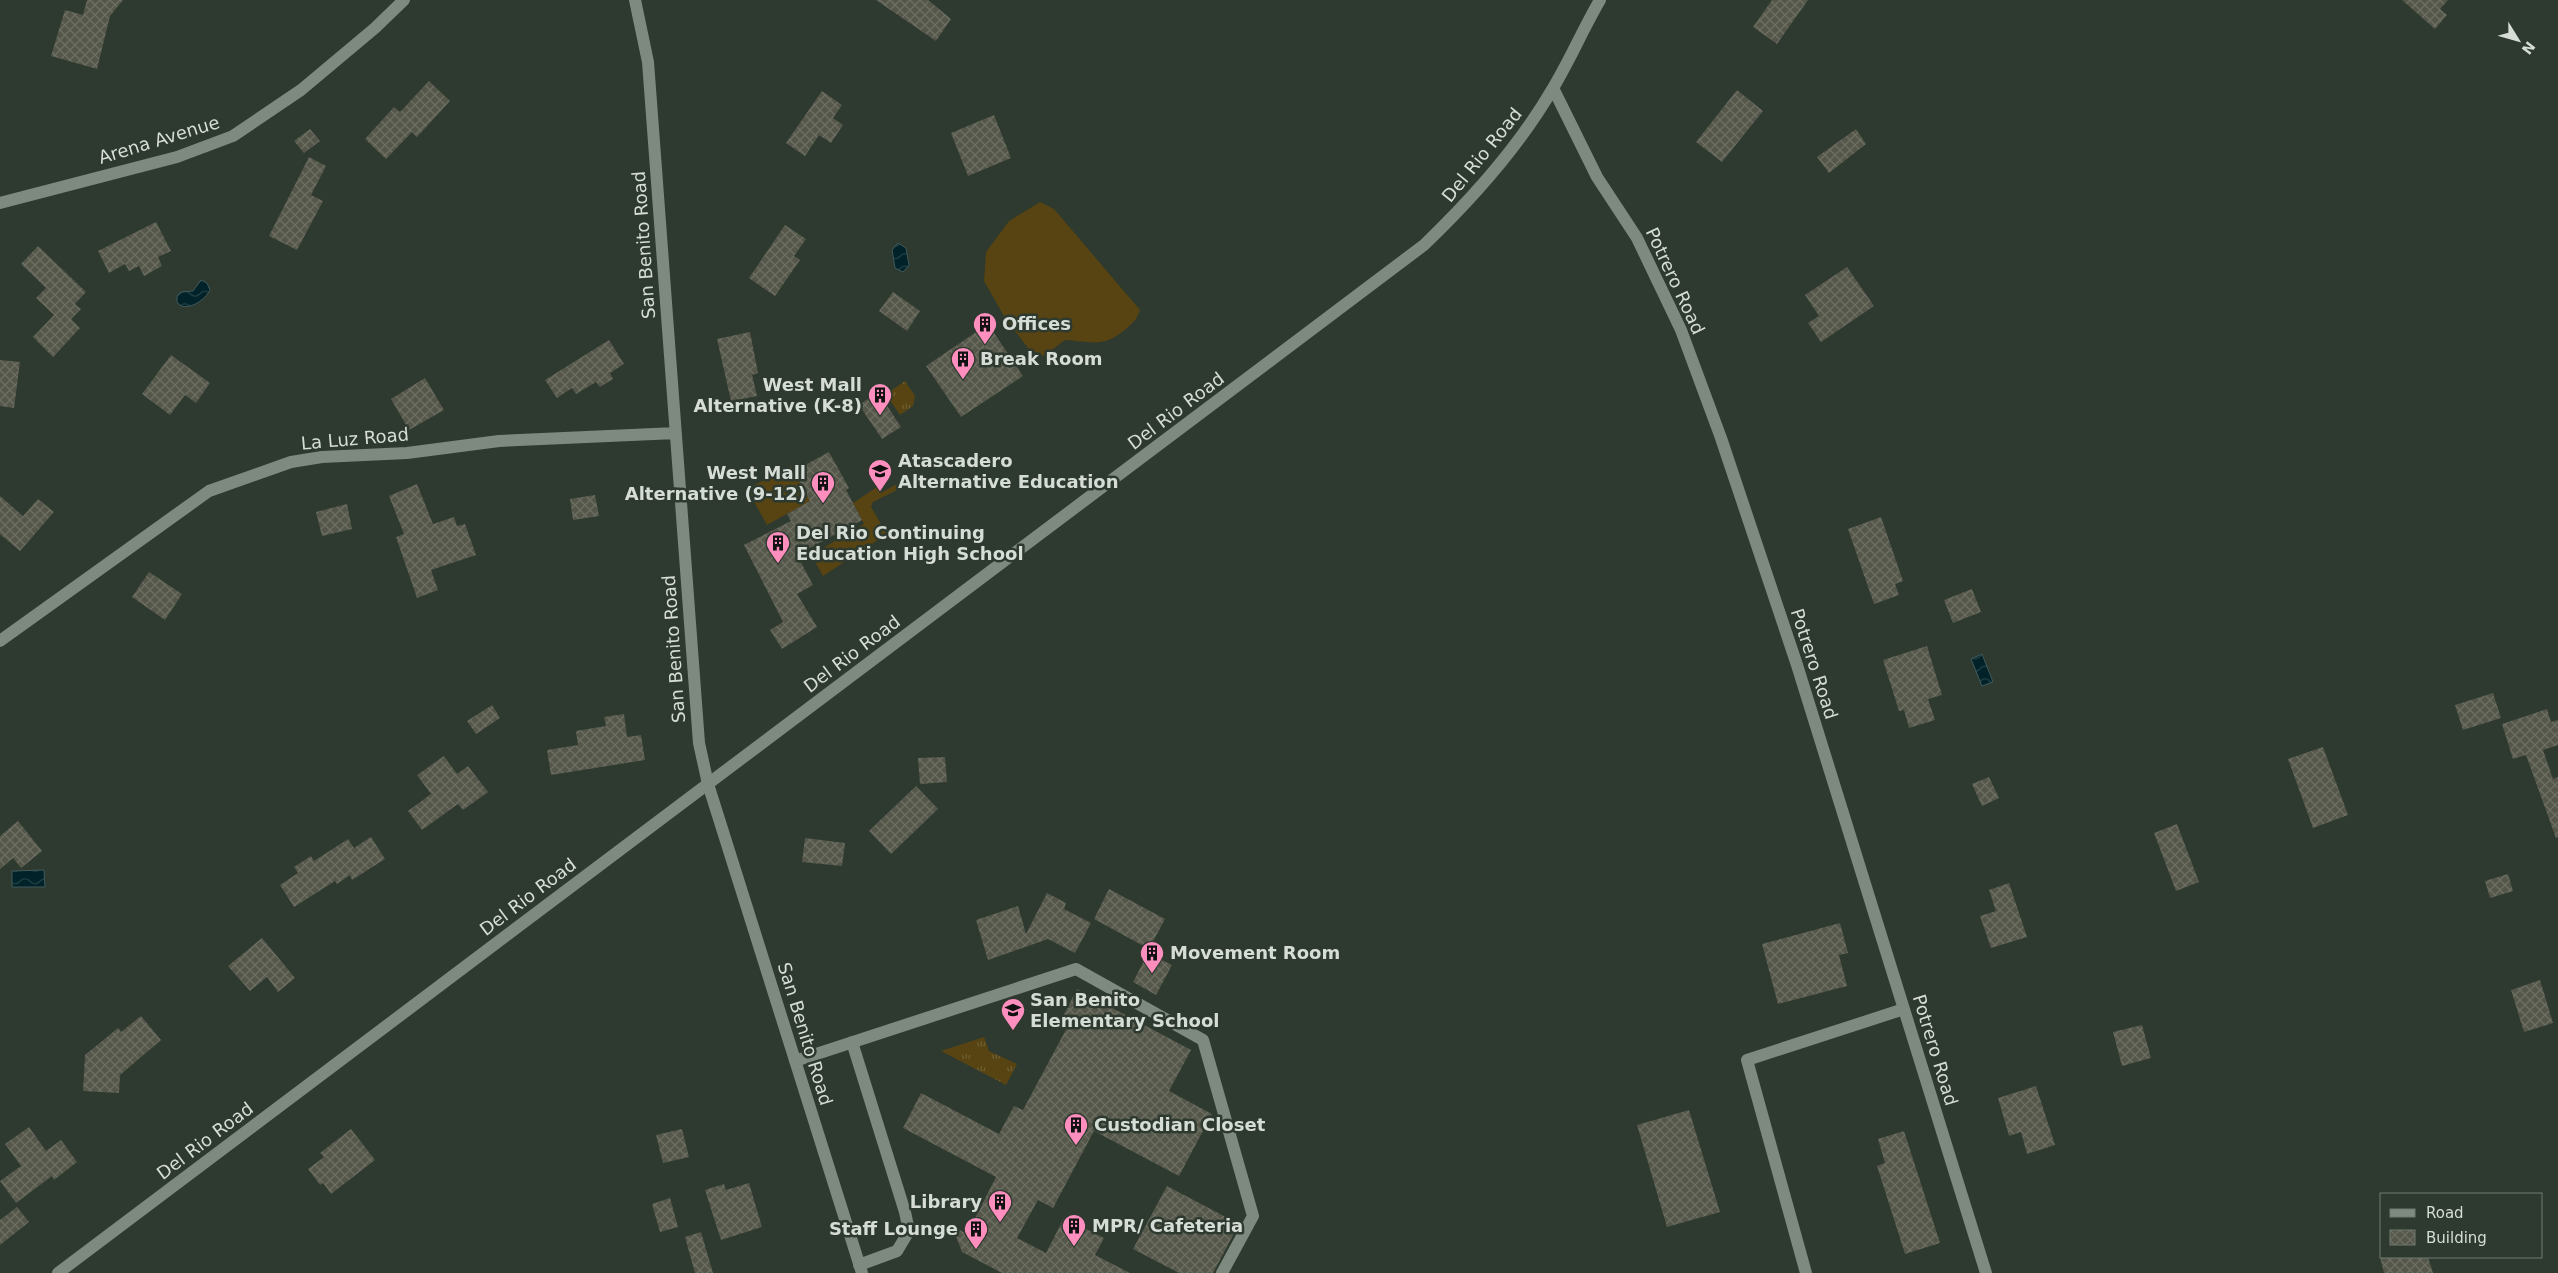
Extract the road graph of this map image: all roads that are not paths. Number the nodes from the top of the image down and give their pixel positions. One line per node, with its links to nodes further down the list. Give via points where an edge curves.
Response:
1 (404, 0): 5 (street, Arena Avenue, via 301,90 233,136 177,157)
2 (635, 0): 6 (street, San Benito Road, via 648,62)
3 (1600, 0): 4 (street, Del Rio Road)
4 (1553, 88): 8 (street, Del Rio Road, via 1517,142 1466,206 1424,245); 9 (street, Potrero Road, via 1597,177 1637,238 1681,330 1797,665)
5 (0, 203)
6 (676, 433): 7 (street, La Luz Road, via 499,441 407,453 291,462 209,491); 8 (street, San Benito Road, via 699,744)
7 (0, 641)
8 (708, 784): 11 (street, San Benito Road); 13 (street, Del Rio Road)
9 (1904, 1009): 15 (street, via 1747,1060); 16 (street, Potrero Road)
10 (852, 1042): 11 (street); 12 (street, via 909,1231 897,1251); 14 (street, via 1076,969 1203,1040 1253,1216)
11 (795, 1061): 12 (street, San Benito Road)
12 (861, 1269)
13 (58, 1273)
14 (1222, 1273)
15 (1806, 1273)
16 (1986, 1273)

